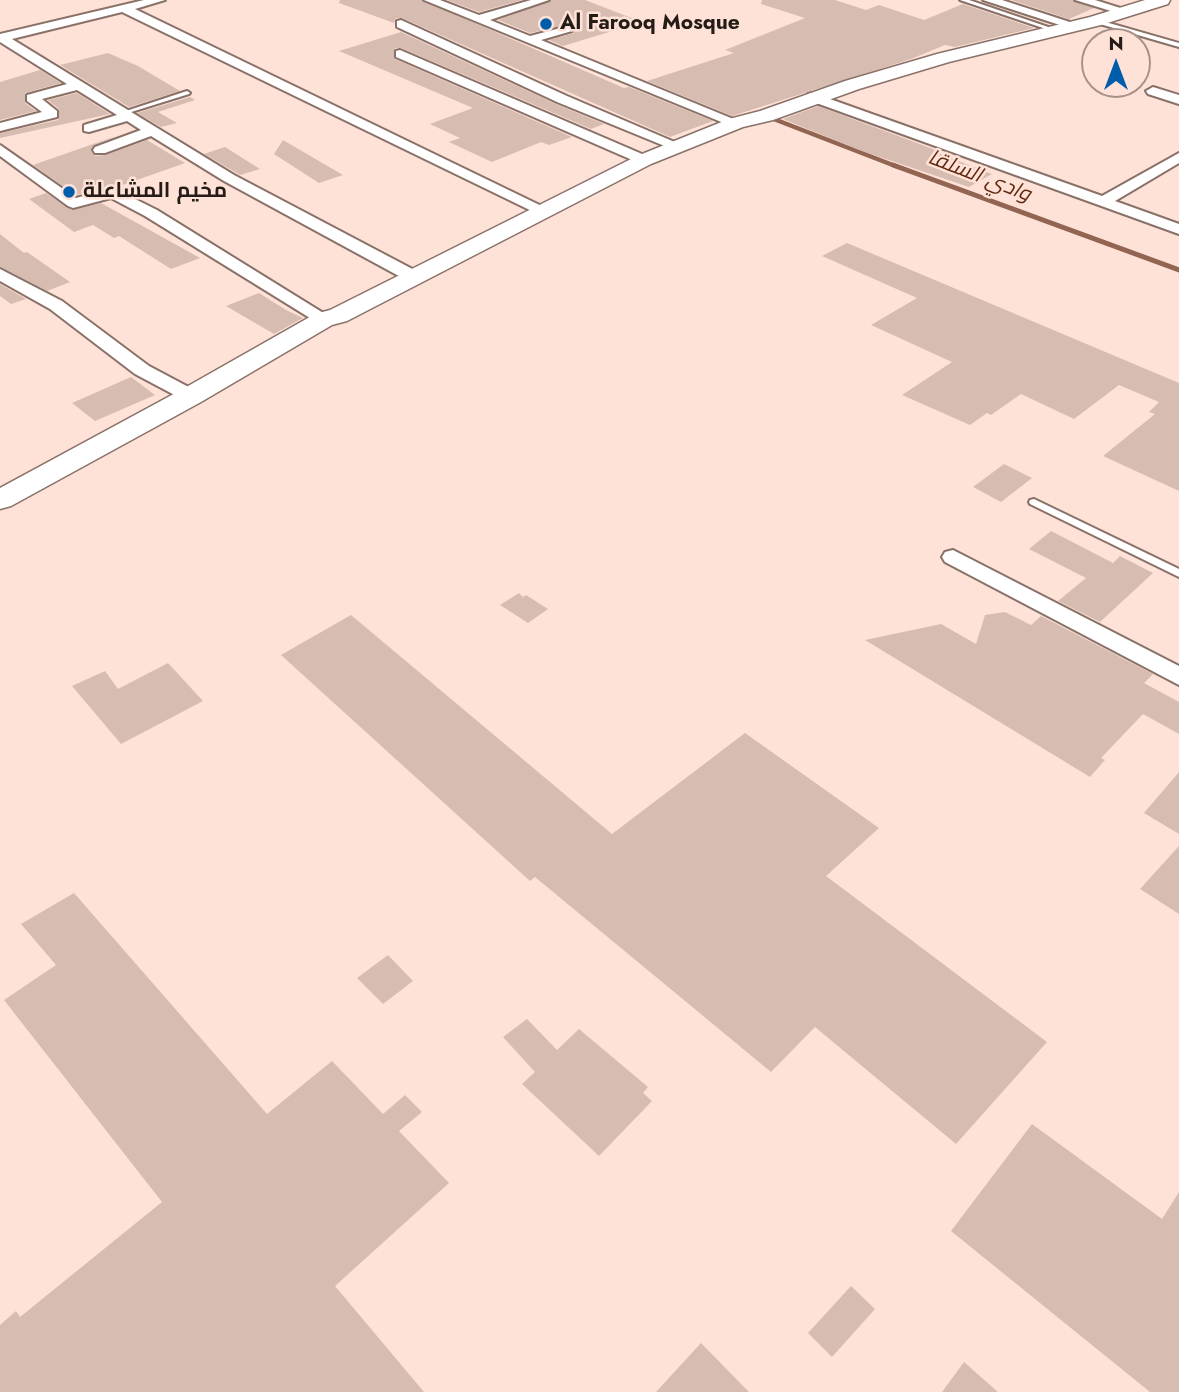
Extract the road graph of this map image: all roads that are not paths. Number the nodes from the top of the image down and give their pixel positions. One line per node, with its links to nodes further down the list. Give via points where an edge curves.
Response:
1 (159, 0): 8 (street)
2 (431, 0): 10 (street)
3 (543, 0): 10 (street)
4 (963, 0): 12 (lane)
5 (989, 0): 12 (street)
6 (1081, 0): 9 (street)
7 (1162, 0): 9 (street)
8 (125, 9): 14 (street); 34 (street)
9 (1124, 11): 12 (street)
10 (480, 19): 15 (street)
11 (401, 24): 28 (street, via 562,99)
12 (1074, 26): 16 (lane); 21 (street, via 849,83)
13 (568, 28): 15 (street)
14 (1, 38): 18 (street)
15 (533, 39): 24 (street)
16 (1179, 45)
17 (400, 54): 32 (street)
18 (79, 85): 23 (street); 25 (street, via 33,98 52,114)
19 (1153, 91): 22 (street)
20 (187, 93): 23 (lane)
21 (813, 97): 24 (street); 33 (street)
22 (1179, 100)
23 (127, 114): 26 (street); 27 (street)
24 (736, 123): 28 (street)
25 (0, 127)
26 (89, 128)
27 (152, 131): 30 (street); 37 (street, via 229,178)
28 (677, 146): 32 (street)
29 (0, 149): 38 (street, via 74,202 113,193)
30 (100, 150)
31 (1179, 157): 33 (street)
32 (644, 160): 34 (street)
33 (1102, 202): 35 (street)
34 (545, 212): 37 (street)
35 (1179, 229)
36 (0, 274): 39 (street, via 55,305 142,370)
37 (414, 277): 38 (street)
38 (324, 319): 39 (street)
39 (191, 396): 40 (street)
40 (5, 492)
41 (1034, 502): 43 (lane)
42 (953, 557): 44 (street)
43 (1179, 573)
44 (1179, 676)

